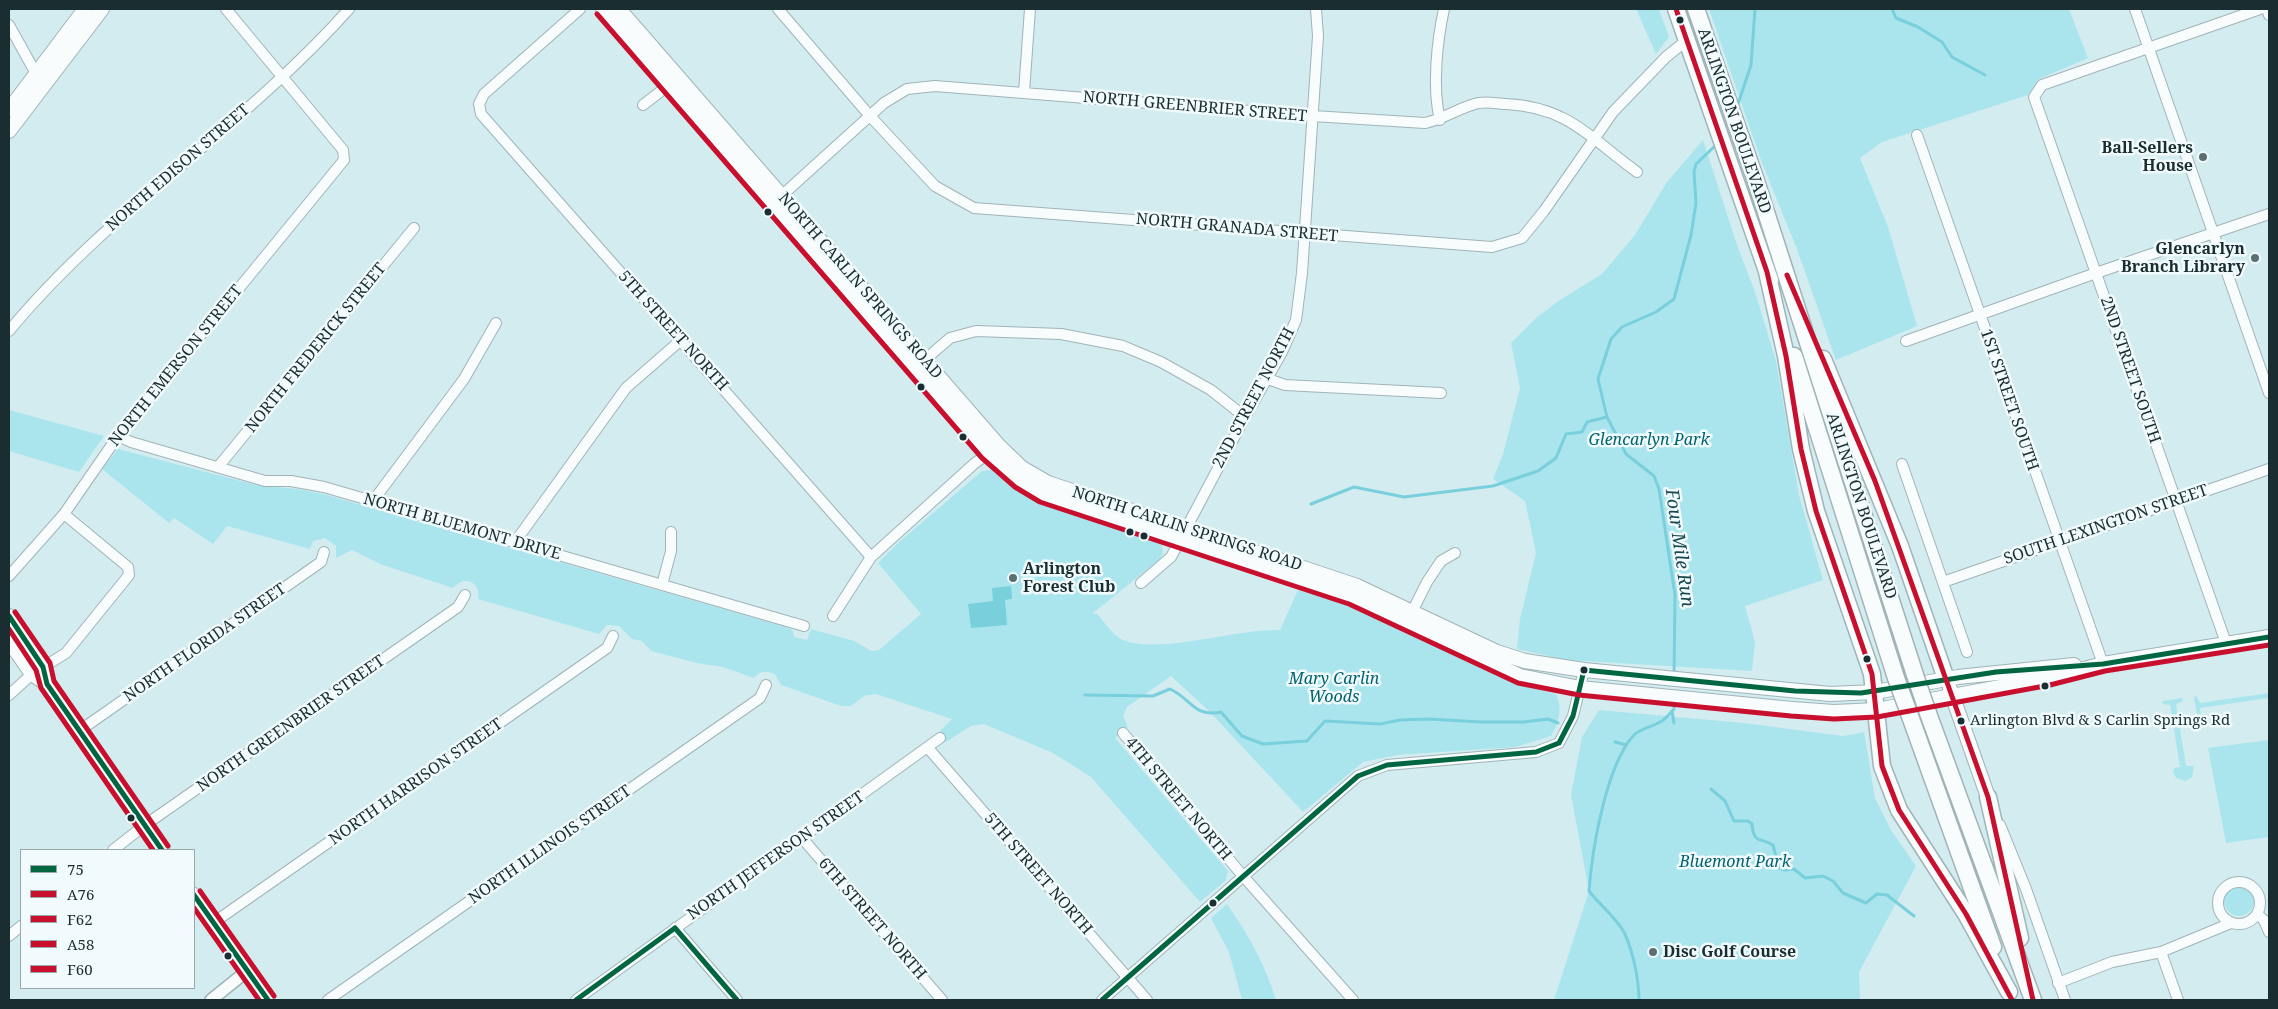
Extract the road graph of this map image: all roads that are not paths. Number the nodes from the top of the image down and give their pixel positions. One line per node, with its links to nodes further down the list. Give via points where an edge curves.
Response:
1 (85, 9): 22 (main road)
2 (102, 9): 22 (main road)
3 (226, 9): 21 (street)
4 (349, 9): 21 (street, NORTH EDISON STREET)
5 (580, 9): 45 (street, 5TH STREET NORTH, via 484,94 479,104 481,114)
6 (603, 9): 23 (main road, NORTH CARLIN SPRINGS ROAD)
7 (619, 9): 23 (main road, NORTH CARLIN SPRINGS ROAD)
8 (778, 9): 27 (street, NORTH GRANADA STREET)
9 (1030, 9): 24 (street)
10 (1316, 9): 28 (street, 2ND STREET NORTH, via 1318,36)
11 (1444, 9): 29 (street, via 1440,23 1435,101)
12 (1676, 9): 19 (highway, ARLINGTON BOULEVARD)
13 (1696, 9): 39 (highway, ARLINGTON BOULEVARD)
14 (2135, 9): 20 (street)
15 (2260, 9): 20 (street)
16 (2267, 9): 17 (street)
17 (2269, 15)
18 (9, 25): 22 (street)
19 (1687, 40): 32 (street, NORTH GRANADA STREET, via 1613,112); 40 (highway, ARLINGTON BOULEVARD)
20 (2148, 47): 37 (street); 41 (street, 2ND STREET SOUTH, via 2042,85 2034,97)
21 (282, 76): 44 (street, NORTH EDISON STREET, via 59,274); 52 (street, NORTH EMERSON STREET, via 343,150 344,157)
22 (40, 80): 26 (main road); 30 (main road)
23 (674, 80): 25 (street); 34 (main road, NORTH CARLIN SPRINGS ROAD)
24 (1024, 92): 27 (street, NORTH GREENBRIER STREET, via 935,86 907,89); 28 (street, NORTH GREENBRIER STREET)
25 (643, 105)
26 (9, 110)
27 (870, 116): 34 (street, NORTH GREENBRIER STREET); 38 (street, NORTH GRANADA STREET, via 935,186 974,208)
28 (1313, 116): 29 (street, NORTH GREENBRIER STREET, via 1425,123); 38 (street, 2ND STREET NORTH)
29 (1440, 120): 32 (street, NORTH GREENBRIER STREET, via 1479,103 1522,105 1550,112)
30 (9, 131)
31 (1917, 135): 42 (street, 1ST STREET SOUTH)
32 (1595, 137): 33 (street, NORTH GREENBRIER STREET, via 1609,152); 38 (street, NORTH GRANADA STREET, via 1522,238 1492,247)
33 (1637, 172)
34 (777, 200): 47 (main road, NORTH CARLIN SPRINGS ROAD)
35 (2269, 214): 37 (street)
36 (414, 228): 55 (street, NORTH FREDERICK STREET)
37 (2213, 233): 41 (street); 50 (street)
38 (1303, 234): 48 (street, 2ND STREET NORTH, via 1296,320)
39 (1784, 266): 85 (highway, via 1875,481); 116 (highway, ARLINGTON BOULEVARD, bridge, via 1915,675)
40 (1768, 272): 89 (highway, via 1816,511 1872,674); 115 (highway, ARLINGTON BOULEVARD, bridge, via 1896,678)
41 (2096, 273): 42 (street); 57 (street, 2ND STREET SOUTH)
42 (1980, 315): 46 (street); 63 (street, 1ST STREET SOUTH)
43 (496, 324): 58 (street, via 464,379)
44 (9, 330)
45 (681, 340): 62 (street, via 626,388); 66 (street, 5TH STREET NORTH)
46 (1906, 341)
47 (920, 364): 51 (street, via 950,338 976,331 1070,336 1123,346 1161,362 1211,390); 53 (main road, NORTH CARLIN SPRINGS ROAD)
48 (1268, 378): 49 (street, via 1285,385); 51 (street, 2ND STREET NORTH)
49 (1441, 393)
50 (2269, 393)
51 (1245, 417): 61 (street, 2ND STREET NORTH)
52 (118, 436): 55 (street, NORTH BLUEMONT DRIVE); 59 (street, NORTH EMERSON STREET)
53 (993, 450): 61 (main road, NORTH CARLIN SPRINGS ROAD, via 1048,482); 66 (street)
54 (1902, 464): 68 (street)
55 (218, 467): 58 (street, NORTH BLUEMONT DRIVE, via 265,481 291,481 324,487)
56 (2269, 469): 57 (street, SOUTH LEXINGTON STREET)
57 (2176, 500): 63 (street, SOUTH LEXINGTON STREET); 79 (street, 2ND STREET SOUTH)
58 (373, 501): 62 (street, NORTH BLUEMONT DRIVE)
59 (64, 514): 67 (street, NORTH EMERSON STREET); 84 (street, via 130,571 66,652)
60 (671, 532): 70 (street, via 671,551)
61 (1182, 534): 69 (street, via 1171,557); 74 (main road, NORTH CARLIN SPRINGS ROAD, via 1357,586)
62 (515, 542): 70 (street, NORTH BLUEMONT DRIVE)
63 (2060, 542): 68 (street, SOUTH LEXINGTON STREET); 81 (street, 1ST STREET SOUTH)
64 (324, 552): 93 (street, NORTH FLORIDA STREET, via 321,562)
65 (1455, 553): 74 (street, via 1441,561)
66 (871, 557): 73 (street)
67 (9, 576)
68 (1943, 582): 80 (street)
69 (1141, 583)
70 (662, 585): 75 (street, NORTH BLUEMONT DRIVE)
71 (466, 596): 98 (street, NORTH GREENBRIER STREET, via 458,607)
72 (9, 616): 84 (main road)
73 (832, 616)
74 (1410, 616): 83 (main road, NORTH CARLIN SPRINGS ROAD, via 1525,661); 88 (main road, NORTH CARLIN SPRINGS ROAD, via 1492,665 1520,676)
75 (804, 626)
76 (613, 636): 105 (street, NORTH HARRISON STREET, via 607,648)
77 (2269, 637): 79 (main road)
78 (9, 641): 84 (main road)
79 (2226, 643): 81 (main road)
80 (1967, 652)
81 (2103, 664): 82 (main road, NORTH CARLIN SPRINGS ROAD); 87 (main road, NORTH CARLIN SPRINGS ROAD)
82 (2020, 669): 85 (main road, NORTH CARLIN SPRINGS ROAD); 87 (main road)
83 (1584, 670): 88 (street); 89 (main road, NORTH CARLIN SPRINGS ROAD, via 1830,694)
84 (38, 671): 90 (street); 93 (main road)
85 (1946, 679): 89 (main road, NORTH CARLIN SPRINGS ROAD); 91 (main road)
86 (766, 685): 119 (street, NORTH ILLINOIS STREET, via 760,698)
87 (2000, 687): 91 (main road, NORTH CARLIN SPRINGS ROAD)
88 (1580, 688): 92 (main road, NORTH CARLIN SPRINGS ROAD, via 1834,712); 102 (street, via 1573,716 1559,743 1536,752 1371,770 1358,776)
89 (1875, 692): 92 (highway)
90 (9, 696)
91 (1952, 696): 92 (main road, NORTH CARLIN SPRINGS ROAD); 97 (main road)
92 (1877, 710): 115 (highway, via 1882,766 1900,810 1966,914)
93 (79, 731): 98 (main road)
94 (1123, 733): 102 (street, 4TH STREET NORTH)
95 (940, 738): 96 (street, NORTH JEFFERSON STREET)
96 (928, 748): 99 (street, NORTH JEFFERSON STREET); 113 (street, 5TH STREET NORTH)
97 (1988, 797): 114 (street, via 2026,889); 116 (highway)
98 (145, 825): 100 (street, NORTH GREENBRIER STREET); 101 (main road)
99 (802, 838): 108 (street, NORTH JEFFERSON STREET); 122 (street, 6TH STREET NORTH)
100 (114, 849)
101 (161, 849)
102 (1243, 876): 113 (street); 125 (street, 4TH STREET NORTH)
103 (195, 896): 105 (main road)
104 (2257, 914): 106 (street, via 2250,922); 106 (street, via 2260,906 2256,890 2247,883 2234,882 2222,890 2218,905 2224,919); 109 (street)
105 (213, 923): 112 (main road)
106 (2231, 923): 111 (street)
107 (20, 927): 110 (street)
108 (675, 928): 120 (street, NORTH JEFFERSON STREET); 121 (street)
109 (2269, 932)
110 (9, 936)
111 (2161, 952): 114 (street, via 2112,962); 127 (street)
112 (247, 971): 117 (street); 118 (main road)
113 (1127, 977): 123 (street); 124 (street, 5TH STREET NORTH)
114 (2058, 982): 126 (street)
115 (2011, 996)
116 (2032, 999)
117 (210, 1000)
118 (268, 1000)
119 (328, 1000)
120 (576, 1000)
121 (737, 1000)
122 (942, 1000)
123 (1102, 1000)
124 (1147, 1000)
125 (1353, 1000)
126 (2064, 1000)
127 (2178, 1000)

